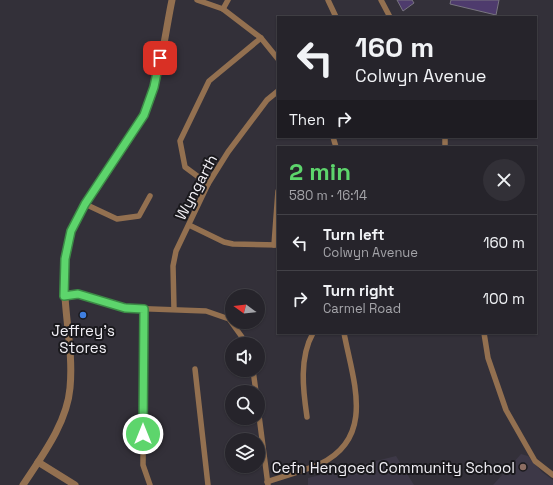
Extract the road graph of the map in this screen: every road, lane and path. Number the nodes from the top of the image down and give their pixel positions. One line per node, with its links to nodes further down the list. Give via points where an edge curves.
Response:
1 (172, 0): 14 (street, via 154,87 144,115)
2 (197, 0): 6 (street)
3 (228, 0): 6 (street)
4 (328, 0): 7 (street)
5 (381, 0): 8 (street)
6 (223, 9): 9 (street)
7 (336, 16)
8 (389, 16)
9 (261, 38): 10 (street); 12 (street, via 209,81 180,141 185,167)
10 (277, 58)
11 (277, 93): 12 (street, Wyngarth, via 267,100 228,152)
12 (208, 184): 16 (street, Wyngarth)
13 (150, 196): 14 (street, via 139,216 117,219)
14 (85, 204): 18 (street, via 71,231 65,259)
15 (277, 218): 17 (street)
16 (189, 225): 17 (street, via 224,242); 20 (street, Wyngarth, via 174,260)
17 (276, 245)
18 (64, 296): 19 (street, via 78,294 125,308); 28 (street, via 71,358 70,389 62,419)
19 (144, 309): 20 (street); 33 (street, via 143,465)
20 (174, 309): 24 (street, via 206,311 229,319)
21 (313, 334): 26 (street, via 305,355 304,396)
22 (344, 334): 30 (street, via 357,405 356,421 350,436 343,449 320,464)
23 (484, 334): 29 (street, via 488,358 506,410 535,461)
24 (242, 337)
25 (196, 369): 34 (street)
26 (307, 417)
27 (260, 425): 30 (street)
28 (38, 462): 31 (street); 32 (street)
29 (553, 475)
30 (268, 484)
31 (23, 485)
32 (75, 485)
33 (150, 485)
34 (208, 485)

